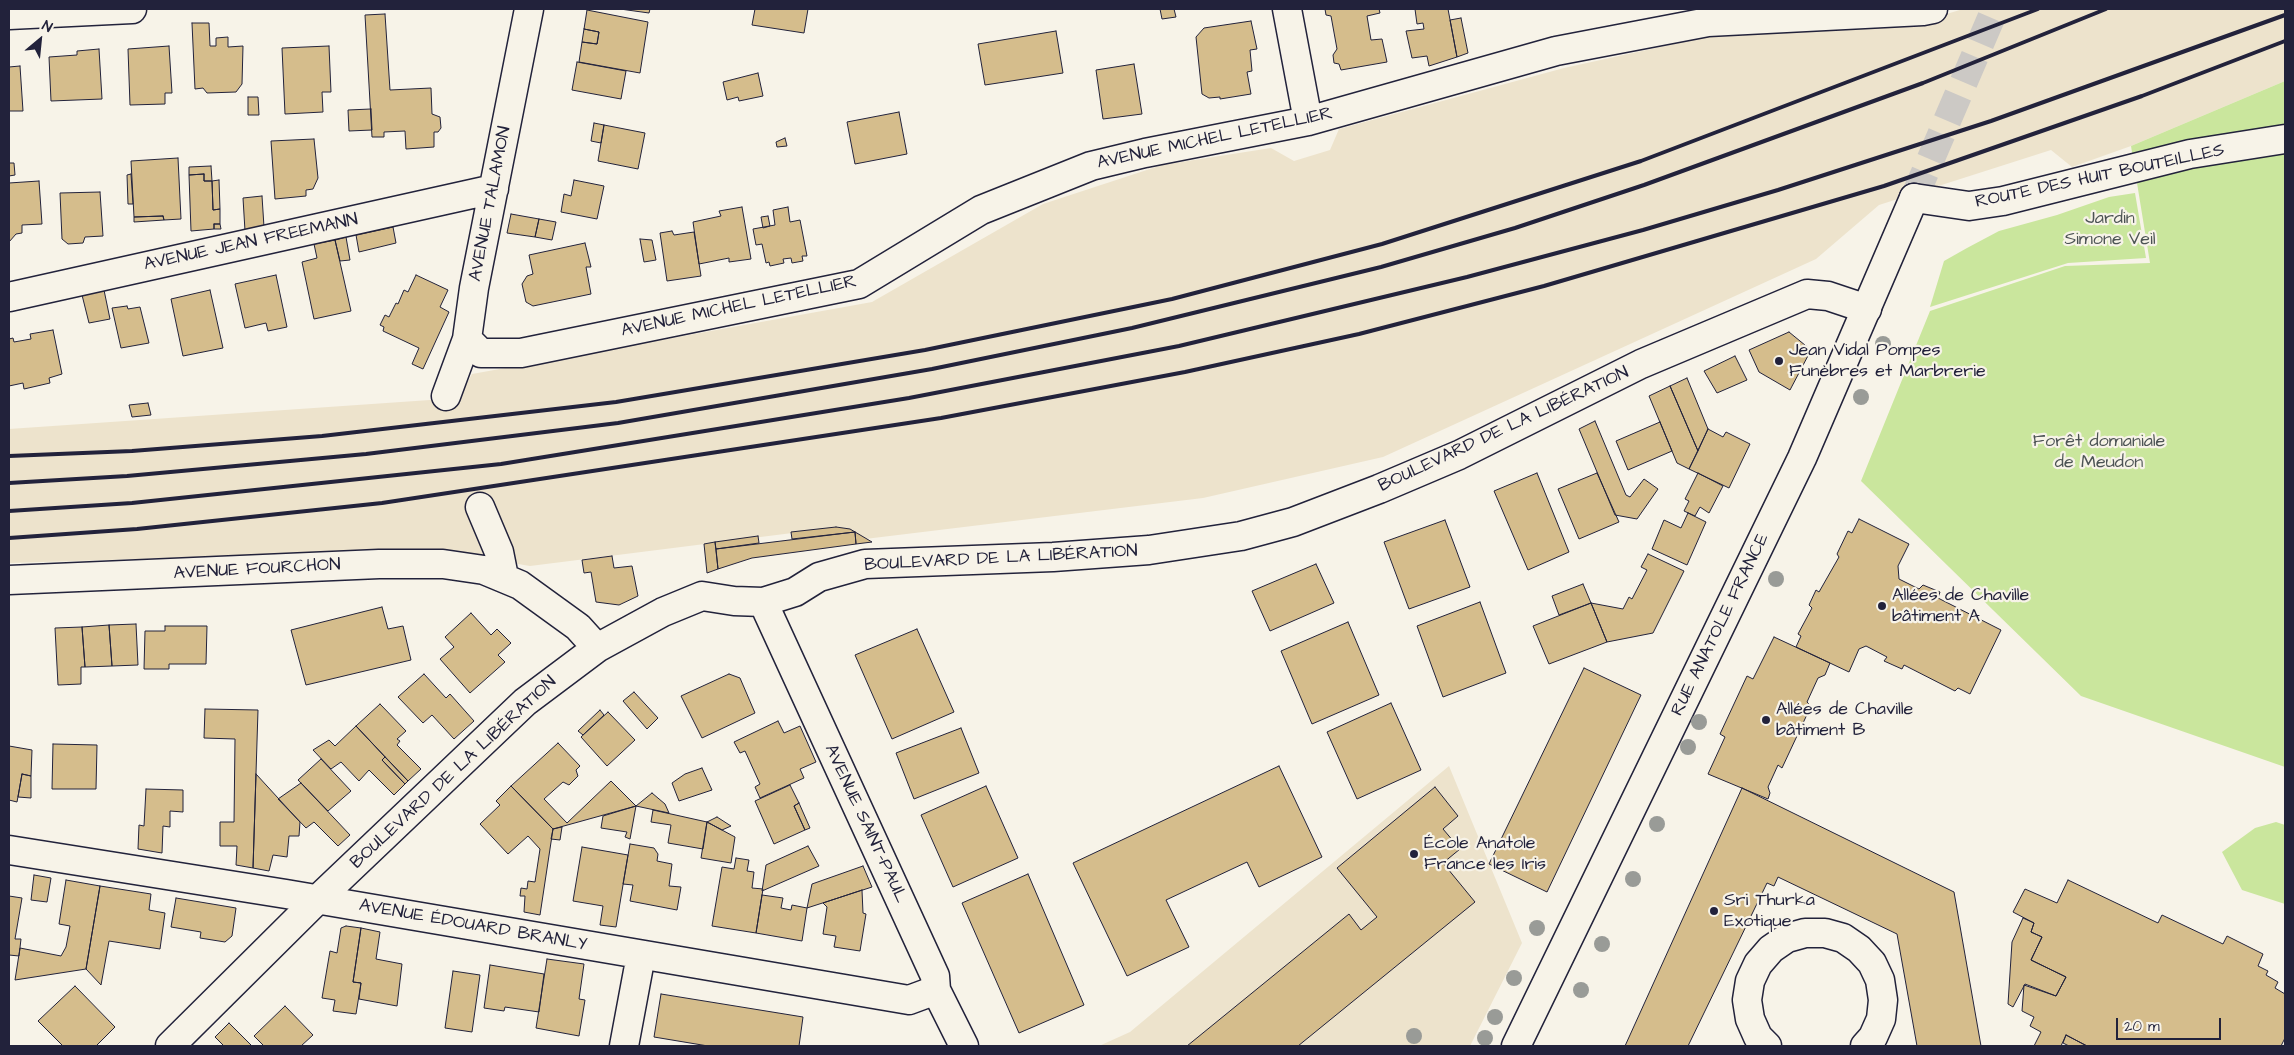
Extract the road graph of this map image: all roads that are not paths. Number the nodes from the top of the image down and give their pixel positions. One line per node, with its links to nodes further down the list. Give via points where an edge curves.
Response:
1 (132, 9): 5 (street)
2 (530, 9): 8 (street, AVENUE TALAMON)
3 (1287, 9): 6 (street)
4 (1933, 9): 6 (street, AVENUE MICHEL LETELLIER, via 1708,22 1556,51)
5 (9, 15)
6 (1308, 121): 12 (street, AVENUE MICHEL LETELLIER, via 1145,152 1091,166 981,210 858,284 521,353 481,353)
7 (2285, 139): 9 (street, ROUTE DES HUIT BOUTEILLES, via 2190,154 2002,201 1969,206)
8 (494, 190): 10 (street, AVENUE JEAN FREEMANN); 12 (street, AVENUE TALAMON)
9 (1914, 198): 11 (street, RUE ANATOLE FRANCE)
10 (9, 297)
11 (1867, 309): 17 (street, BOULEVARD DE LA LIBÉRATION, via 1828,296 1807,294 1641,364 1379,490 1293,522 1241,536 1149,550 865,564 819,577 795,592); 26 (street, RUE ANATOLE FRANCE, via 1802,458)
12 (467, 340): 13 (street, AVENUE TALAMON)
13 (446, 396)
14 (480, 507): 15 (street, via 499,552)
15 (504, 576): 16 (street, AVENUE FOURCHON, via 466,567 419,563); 18 (street, via 578,627)
16 (9, 580)
17 (763, 602): 18 (street, BOULEVARD DE LA LIBÉRATION, via 702,596 663,612); 22 (street, AVENUE SAINT-PAUL, via 935,976)
18 (597, 648): 20 (street, BOULEVARD DE LA LIBÉRATION, via 525,702)
19 (9, 850): 20 (street, AVENUE ÉDOUARD BRANLY)
20 (317, 900): 21 (street, AVENUE ÉDOUARD BRANLY); 23 (street, BOULEVARD DE LA LIBÉRATION)
21 (641, 955): 22 (street, AVENUE ÉDOUARD BRANLY, via 909,1000); 24 (street)
22 (936, 990): 25 (street, AVENUE SAINT-PAUL)
23 (170, 1046)
24 (624, 1046)
25 (964, 1046)
26 (1516, 1046)
27 (1767, 1046): 28 (street, via 1758,1037 1750,1019 1747,1000 1750,981 1758,964 1770,949 1787,938 1805,933 1825,933 1843,938 1859,949 1872,963 1880,980 1881,1019)
28 (1865, 1046)

